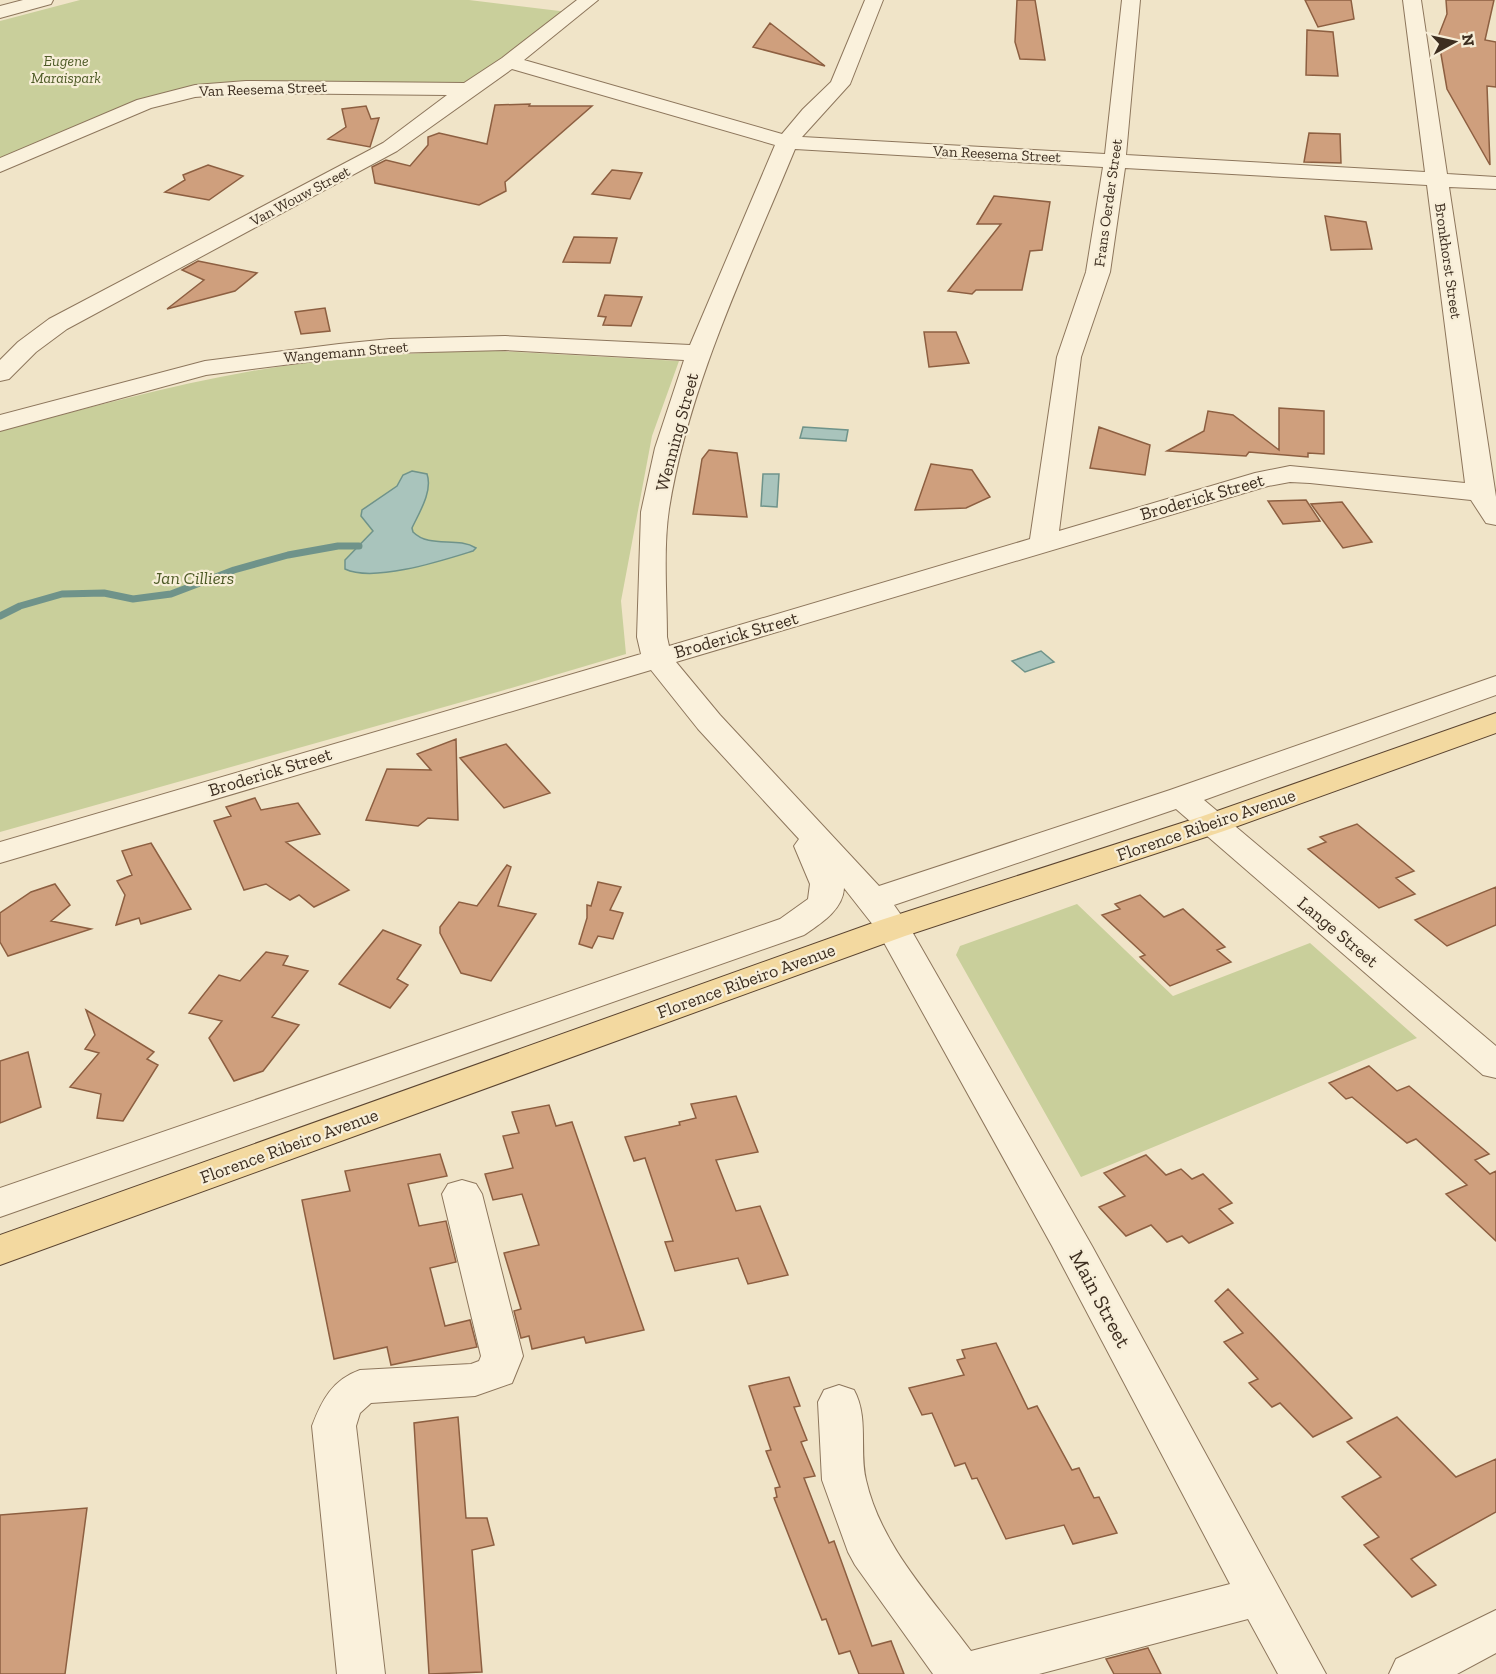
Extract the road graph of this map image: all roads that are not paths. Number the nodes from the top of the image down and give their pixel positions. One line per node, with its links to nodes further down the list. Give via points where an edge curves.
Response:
1 (44, 0): 6 (street)
2 (589, 0): 7 (street, Van Wouw Street)
3 (873, 0): 9 (street, Wenning Street, via 840,84)
4 (1131, 0): 10 (street, Frans Oerder Street)
5 (1412, 0): 12 (street, Bronkhorst Street)
6 (0, 12)
7 (509, 62): 8 (street, Van Wouw Street); 9 (street, Van Reesema Street)
8 (468, 89): 11 (street, Van Reesema Street, via 246,87 195,91 144,104); 15 (street, Van Wouw Street, via 381,152 58,324)
9 (787, 142): 10 (street, Van Reesema Street); 14 (street, Wenning Street)
10 (1114, 161): 12 (street, Van Reesema Street); 18 (street, Frans Oerder Street, via 1098,272 1070,357)
11 (0, 166)
12 (1437, 180): 13 (street, Van Reesema Street); 17 (street, Bronkhorst Street)
13 (1496, 183)
14 (699, 353): 16 (street, Wangemann Street, via 506,343 339,351 205,368); 19 (street, Wenning Street, via 668,447 655,512 651,611)
15 (0, 374)
16 (0, 423)
17 (1488, 505): 18 (street, Broderick Street, via 1290,474)
18 (1043, 544): 19 (street, Broderick Street)
19 (657, 658): 23 (street, Wenning Street); 25 (street, Broderick Street)
20 (1496, 685): 22 (street)
21 (1496, 722): 24 (main road, Florence Ribeiro Avenue)
22 (1180, 797): 24 (street, Lange Street); 26 (street)
23 (797, 820): 26 (street, Wenning Street); 29 (street, via 828,885 818,911 792,927)
24 (1212, 824): 26 (main road, Florence Ribeiro Avenue); 27 (street, Lange Street)
25 (0, 853)
26 (883, 914): 30 (main road, Florence Ribeiro Avenue); 32 (street, Main Street, via 1072,1246)
27 (1496, 1066)
28 (462, 1194): 35 (street, via 502,1356 497,1371 476,1380 360,1387 342,1404 334,1426)
29 (0, 1203)
30 (0, 1250)
31 (839, 1402): 34 (street, via 844,1480 871,1552)
32 (1260, 1596): 34 (street); 36 (street, Main Street)
33 (1496, 1630): 37 (street)
34 (960, 1673)
35 (362, 1674)
36 (1302, 1674)
37 (1413, 1674)

